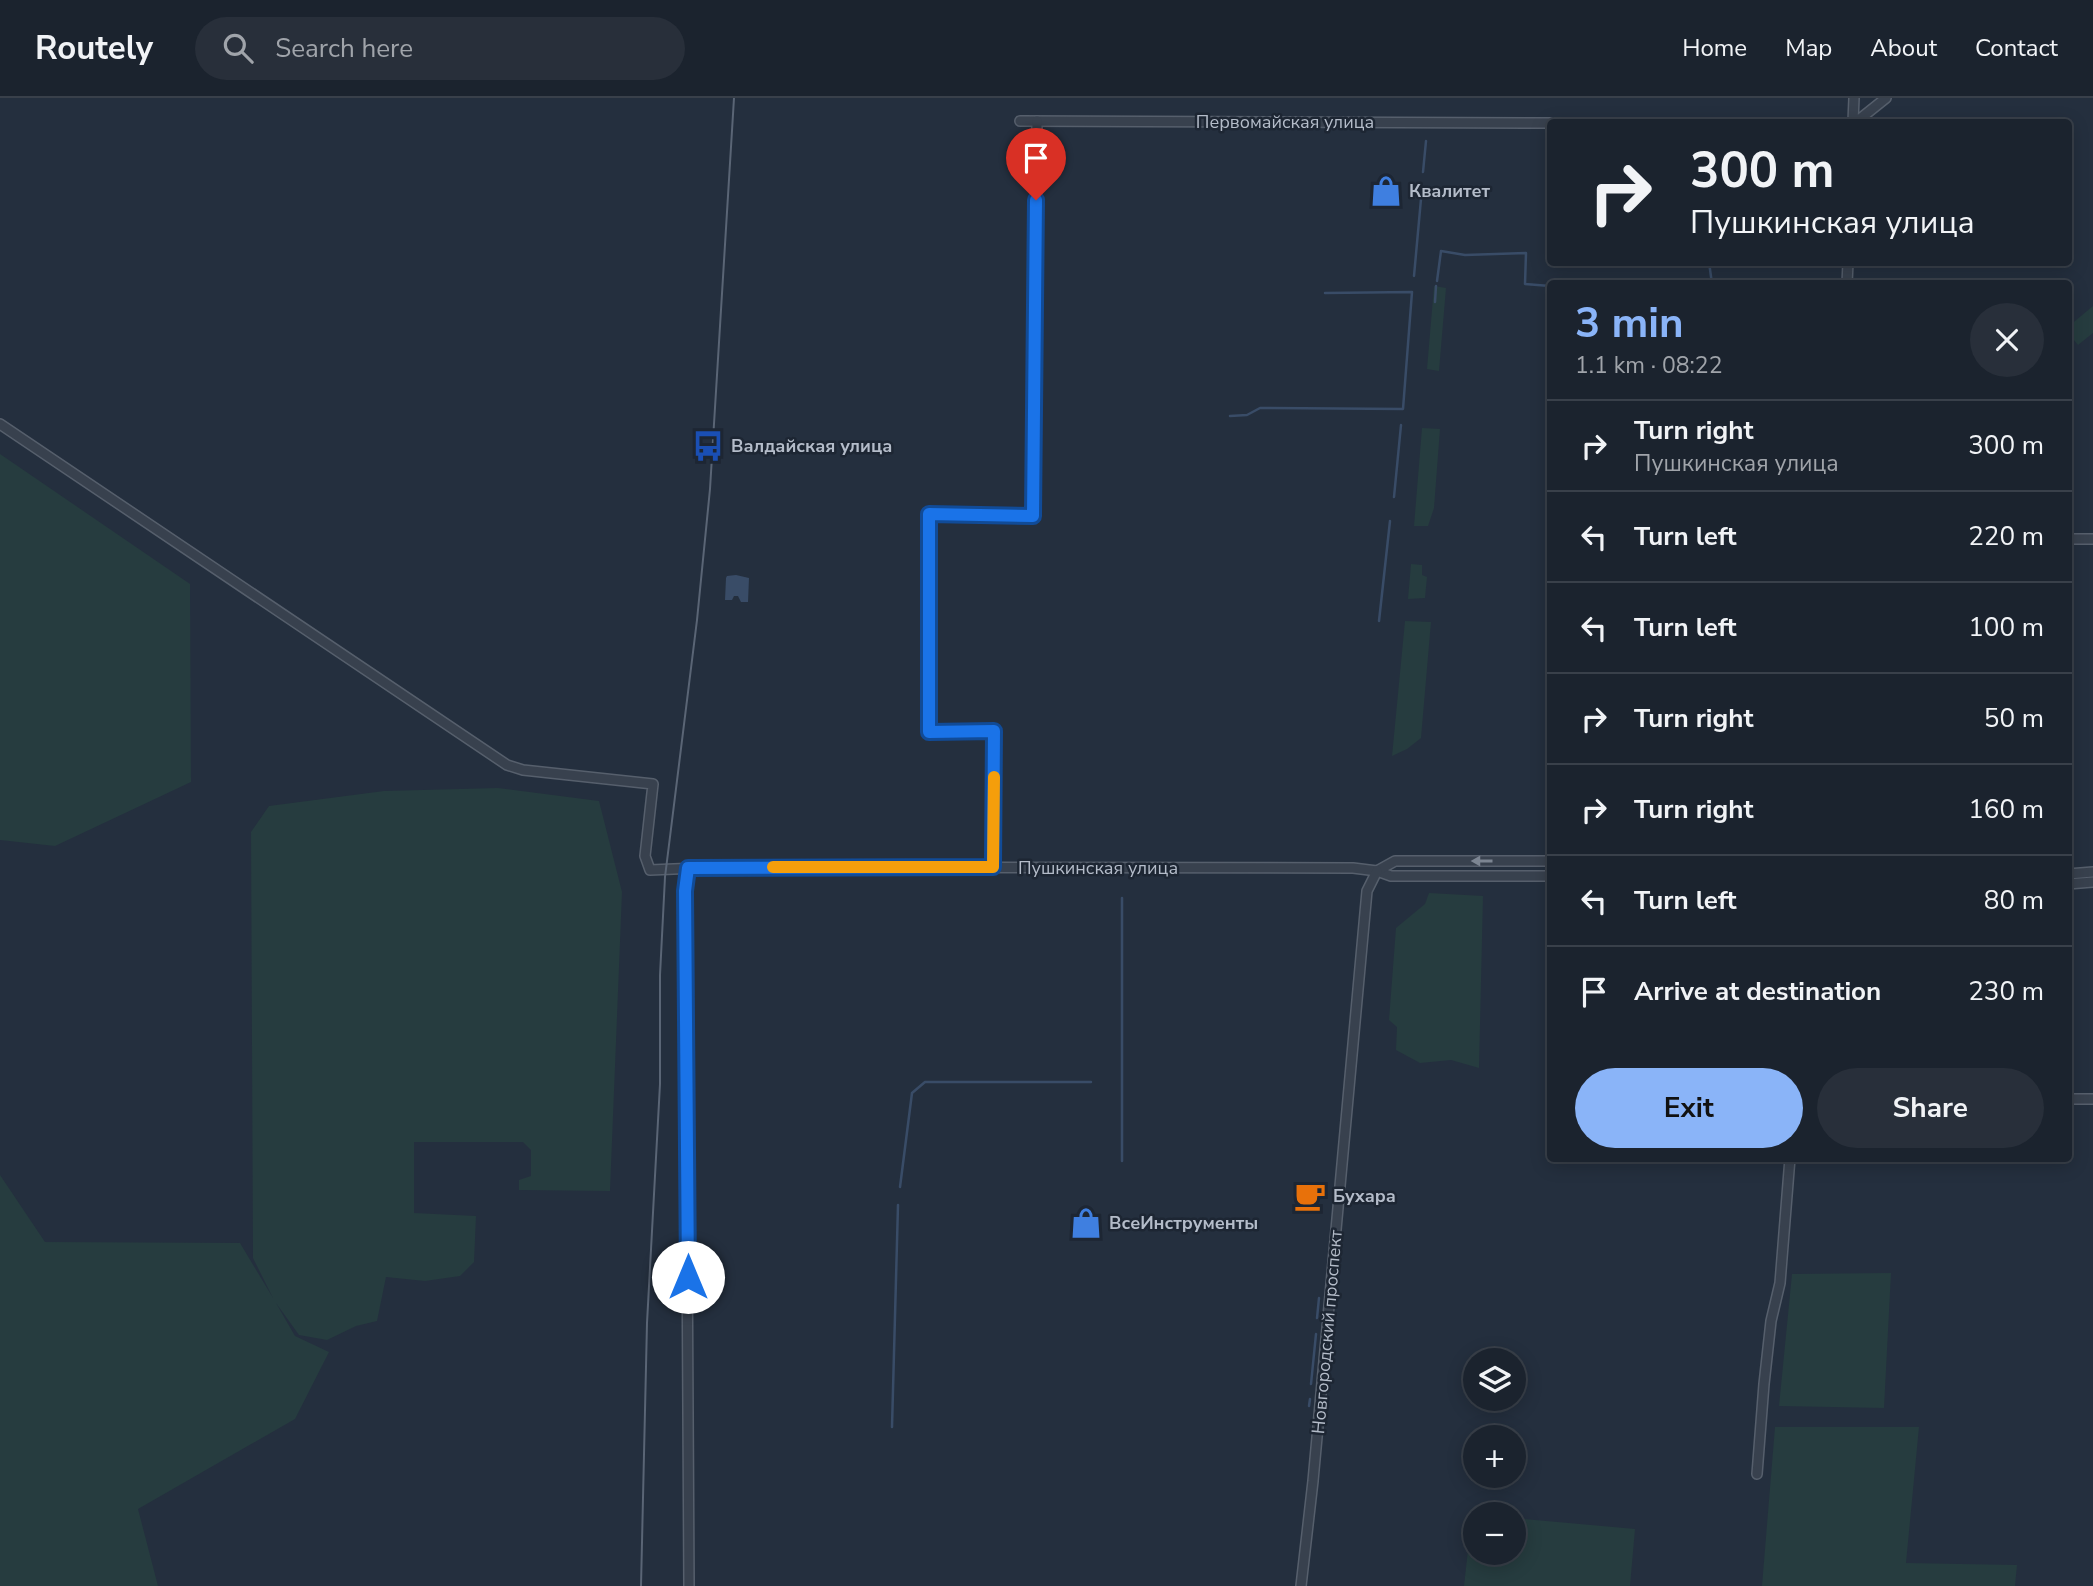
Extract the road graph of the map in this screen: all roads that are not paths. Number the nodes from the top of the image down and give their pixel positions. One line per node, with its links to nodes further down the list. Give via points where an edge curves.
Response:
1 (1854, 98): 3 (street)
2 (1886, 98): 4 (street)
3 (1855, 119)
4 (1859, 119)
5 (1020, 121): 6 (street, Первомайская улица)
6 (1037, 121): 7 (street, Первомайская улица); 12 (street, via 1033,516 929,514 929,732 994,731)
7 (1547, 123)
8 (0, 424): 13 (street, Пушкинская улица, via 507,765 653,784 645,856 650,870)
9 (2072, 538): 10 (street)
10 (2093, 539)
11 (1547, 861): 14 (street, Пушкинская улица, one-way to 14, via 1395,861)
12 (993, 867): 13 (street, Пушкинская улица); 14 (street, Пушкинская улица)
13 (688, 868): 24 (street)
14 (1377, 871): 17 (street, Пушкинская улица, via 1391,876); 25 (street, Новгородский проспект, via 1367,891)
15 (2093, 872): 16 (street)
16 (2072, 873)
17 (1547, 876)
18 (2093, 882): 19 (street)
19 (2072, 884)
20 (2072, 1099): 21 (street)
21 (2093, 1099)
22 (1790, 1162): 23 (street)
23 (1757, 1474)
24 (689, 1586)
25 (1301, 1586)

